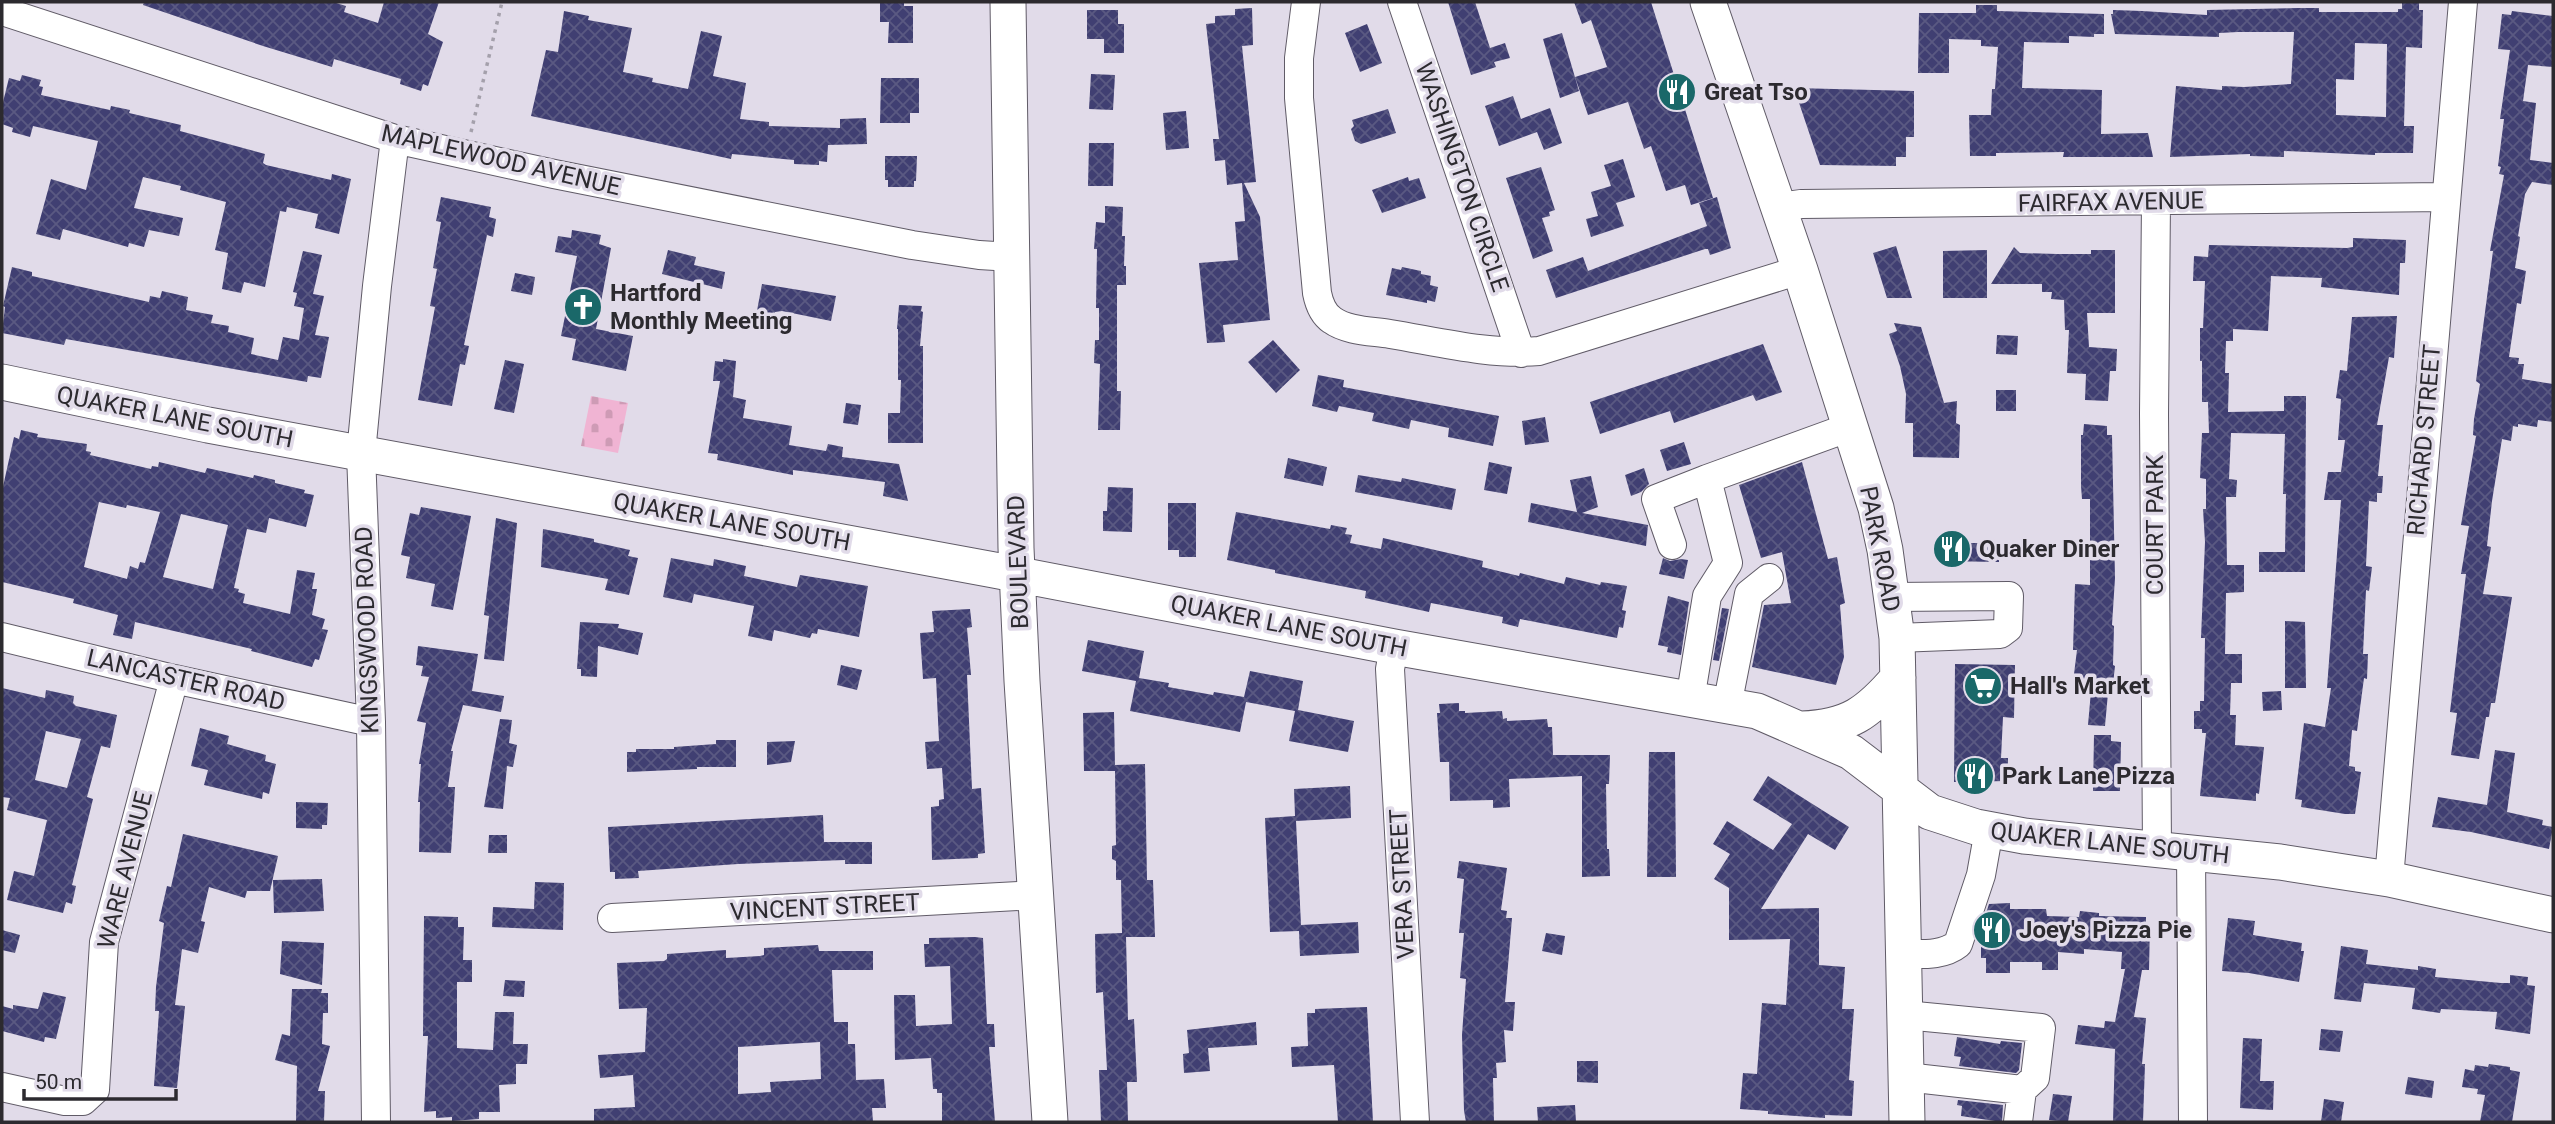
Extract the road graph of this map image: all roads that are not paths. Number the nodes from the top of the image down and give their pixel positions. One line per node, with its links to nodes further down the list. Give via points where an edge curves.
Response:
1 (1008, 2): 11 (main road, BOULEVARD)
2 (1306, 2): 13 (street, via 1299,98 1317,293 1325,313 1354,328)
3 (1402, 2): 13 (street, WASHINGTON CIRCLE)
4 (1708, 2): 10 (main road, PARK ROAD)
5 (2463, 2): 8 (street, RICHARD STREET)
6 (2, 11): 7 (street, MAPLEWOOD AVENUE)
7 (395, 139): 11 (street, MAPLEWOOD AVENUE, via 912,245); 16 (street, KINGSWOOD ROAD)
8 (2445, 197): 9 (street, FAIRFAX AVENUE); 35 (street, RICHARD STREET)
9 (2156, 202): 10 (street, FAIRFAX AVENUE); 33 (street, COURT PARK)
10 (1778, 207): 12 (main road, PARK ROAD)
11 (1012, 257): 19 (main road, BOULEVARD)
12 (1800, 270): 13 (street); 15 (main road, PARK ROAD)
13 (1521, 353)
14 (2, 382): 16 (main road, QUAKER LANE SOUTH)
15 (1850, 427): 17 (street); 21 (main road, PARK ROAD, via 1875,508)
16 (361, 453): 19 (main road, QUAKER LANE SOUTH); 29 (street, KINGSWOOD ROAD)
17 (1707, 479): 18 (street, via 1656,499); 27 (street, via 1728,562 1707,596)
18 (1672, 545)
19 (1017, 574): 24 (main road, QUAKER LANE SOUTH); 36 (main road, BOULEVARD)
20 (1769, 578): 28 (street, via 1749,594)
21 (1892, 597): 23 (main road, PARK ROAD); 23 (street, via 2009,596 2008,628 2000,634)
22 (2, 636): 26 (street, LANCASTER ROAD)
23 (1897, 638): 25 (main road, PARK ROAD)
24 (1394, 647): 27 (main road, QUAKER LANE SOUTH); 46 (street, VERA STREET, via 1390,668)
25 (1898, 678): 30 (main road, via 1879,701 1844,723); 31 (main road, PARK ROAD)
26 (174, 679): 29 (street, LANCASTER ROAD); 42 (street, WARE AVENUE, via 104,942 95,1090 83,1101 65,1101)
27 (1690, 699): 28 (main road, QUAKER LANE SOUTH)
28 (1727, 706): 30 (main road, QUAKER LANE SOUTH, via 1757,711)
29 (371, 722): 44 (street, KINGSWOOD ROAD)
30 (1802, 729): 31 (main road, QUAKER LANE SOUTH, via 1851,752)
31 (1899, 790): 32 (main road, QUAKER LANE SOUTH, via 1930,812); 39 (main road, PARK ROAD)
32 (1989, 830): 33 (main road, QUAKER LANE SOUTH); 39 (street, via 1981,875 1958,944 1929,954)
33 (2157, 849): 34 (main road, QUAKER LANE SOUTH)
34 (2191, 852): 35 (main road, QUAKER LANE SOUTH); 49 (street)
35 (2389, 879): 37 (main road, QUAKER LANE SOUTH)
36 (1037, 895): 38 (street, VINCENT STREET); 45 (main road, BOULEVARD)
37 (2553, 915)
38 (612, 918)
39 (1903, 954): 40 (main road, PARK ROAD)
40 (1905, 1015): 41 (main road, PARK ROAD); 43 (street, via 2041,1028 2035,1078)
41 (1906, 1077): 43 (street); 47 (main road, PARK ROAD)
42 (2, 1087)
43 (2022, 1090): 48 (street)
44 (376, 1122)
45 (1050, 1122)
46 (1415, 1122)
47 (1907, 1122)
48 (2018, 1122)
49 (2193, 1122)

